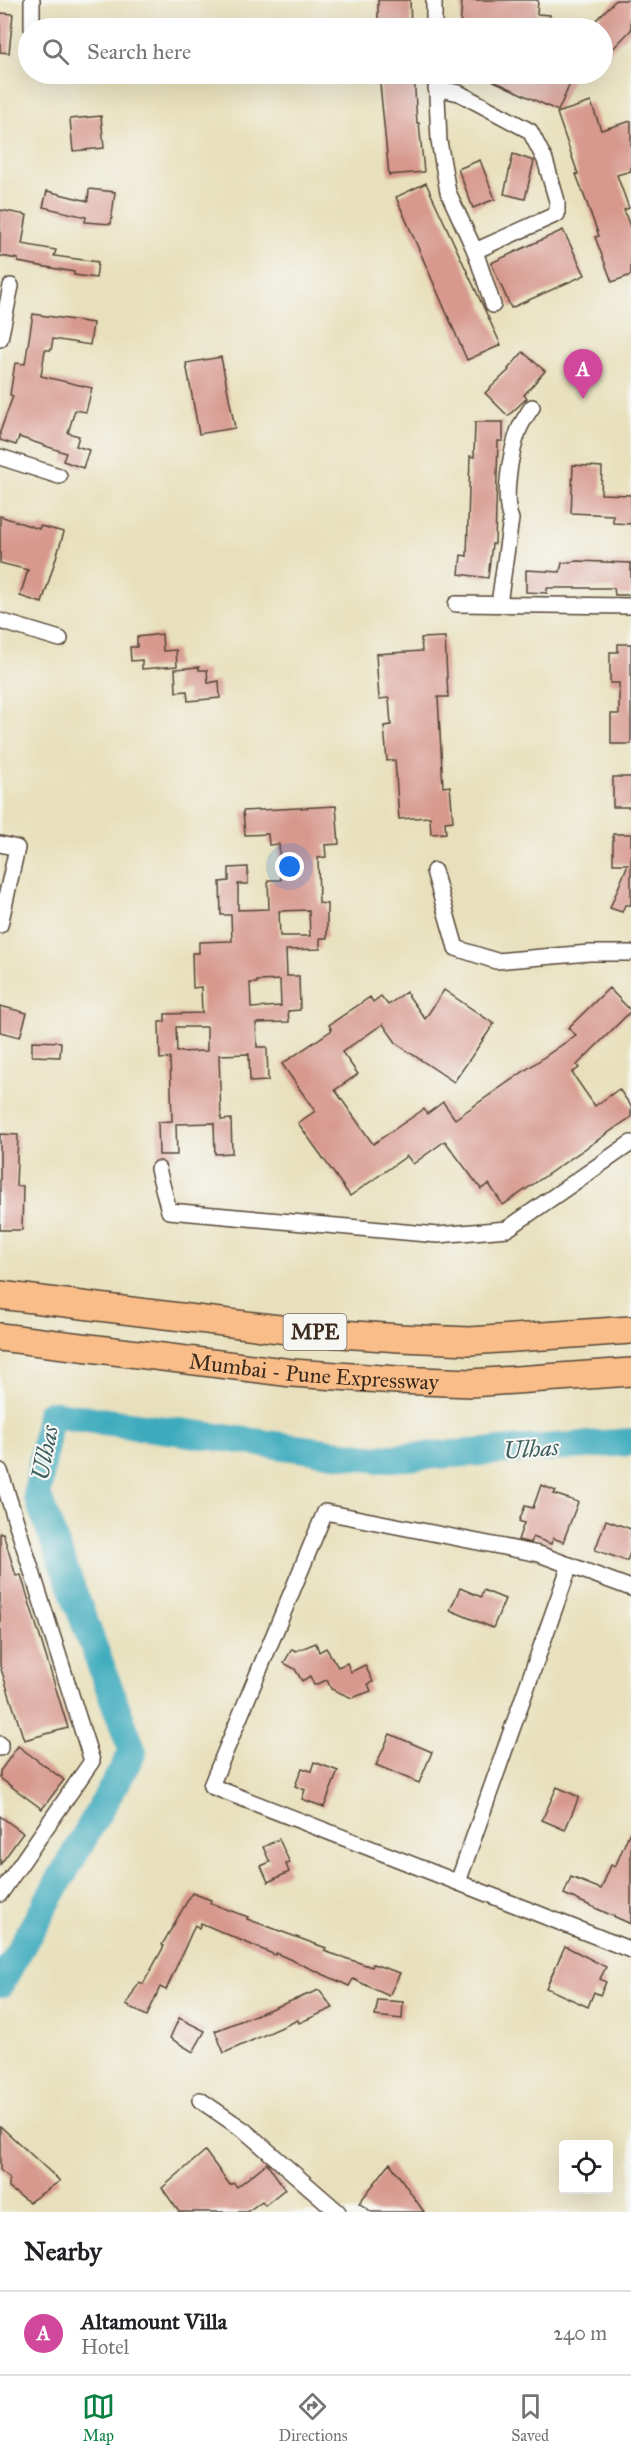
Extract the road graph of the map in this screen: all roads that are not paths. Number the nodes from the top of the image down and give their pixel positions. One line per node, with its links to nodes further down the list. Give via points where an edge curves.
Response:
1 (32, 0): 3 (street)
2 (434, 0): 4 (street)
3 (32, 18)
4 (434, 18)
5 (436, 84): 7 (street, via 439,141 448,192)
6 (442, 84): 7 (street, via 530,131 545,160 557,201 557,214)
7 (475, 251): 9 (street)
8 (11, 286): 10 (street)
9 (493, 305)
10 (0, 339)
11 (532, 407): 15 (street, via 519,431 511,464 507,510 511,519)
12 (0, 457): 13 (street)
13 (59, 476)
14 (456, 604): 15 (street)
15 (499, 604): 16 (street)
16 (631, 606)
17 (0, 621): 18 (street)
18 (60, 639)
19 (0, 844): 21 (street, via 17,848)
20 (434, 871): 22 (street, via 456,948 496,961)
21 (0, 925)
22 (631, 953)
23 (631, 1143): 24 (street, via 507,1229 438,1235 169,1211)
24 (158, 1169)
25 (0, 1295): 26 (highway, Mumbai - Pune Expressway / MPE, via 296,1331 400,1338 471,1341)
26 (631, 1330)
27 (0, 1337): 28 (highway, Mumbai - Pune Expressway / MPE, via 292,1372 398,1380 471,1383)
28 (631, 1372)
29 (0, 1471): 33 (street, via 92,1761)
30 (570, 1565): 31 (street); 32 (street); 32 (street, via 539,1554 326,1512 211,1786)
31 (631, 1588)
32 (458, 1882): 34 (street)
33 (0, 1894)
34 (631, 1950)
35 (200, 2100): 36 (street, via 244,2131)
36 (338, 2212)

